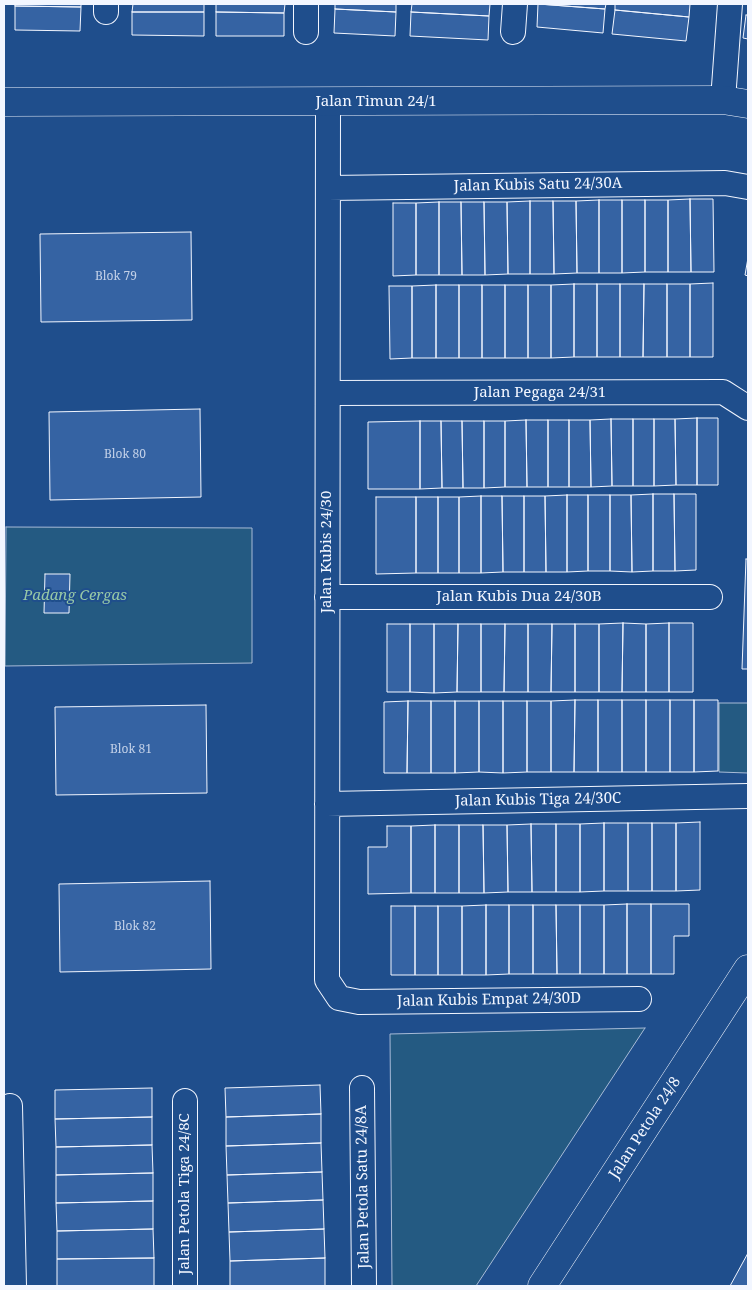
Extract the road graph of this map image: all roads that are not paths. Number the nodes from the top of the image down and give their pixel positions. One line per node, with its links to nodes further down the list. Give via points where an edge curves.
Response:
1 (306, 4): 4 (street)
2 (515, 4): 5 (street)
3 (730, 4): 7 (street)
4 (306, 32)
5 (512, 32)
6 (4, 102): 8 (street, Jalan Timun 24/1)
7 (736, 102): 8 (street, Jalan Timun 24/1)
8 (328, 103): 10 (street, Jalan Kubis 24/30)
9 (748, 187): 10 (street, Jalan Kubis Satu 24/30A, via 725,183)
10 (328, 188): 11 (street, Jalan Kubis 24/30)
11 (328, 393): 12 (street, Jalan Pegaga 24/31, via 724,392); 13 (street, Jalan Kubis 24/30)
12 (748, 408)
13 (327, 597): 14 (street, Jalan Kubis Dua 24/30B); 16 (street, Jalan Kubis 24/30)
14 (710, 597)
15 (748, 796): 16 (street, Jalan Kubis Tiga 24/30C)
16 (327, 804): 18 (street, Jalan Kubis 24/30, via 327,980)
17 (748, 969): 26 (street, Jalan Petola 24/8)
18 (339, 998): 19 (street, Jalan Kubis Empat 24/30D, via 359,1002)
19 (639, 999)
20 (362, 1088): 25 (street, Jalan Petola Satu 24/8A)
21 (185, 1101): 24 (street, Jalan Petola Tiga 24/8C)
22 (10, 1106): 23 (street)
23 (14, 1286)
24 (184, 1286)
25 (364, 1286)
26 (542, 1286)

